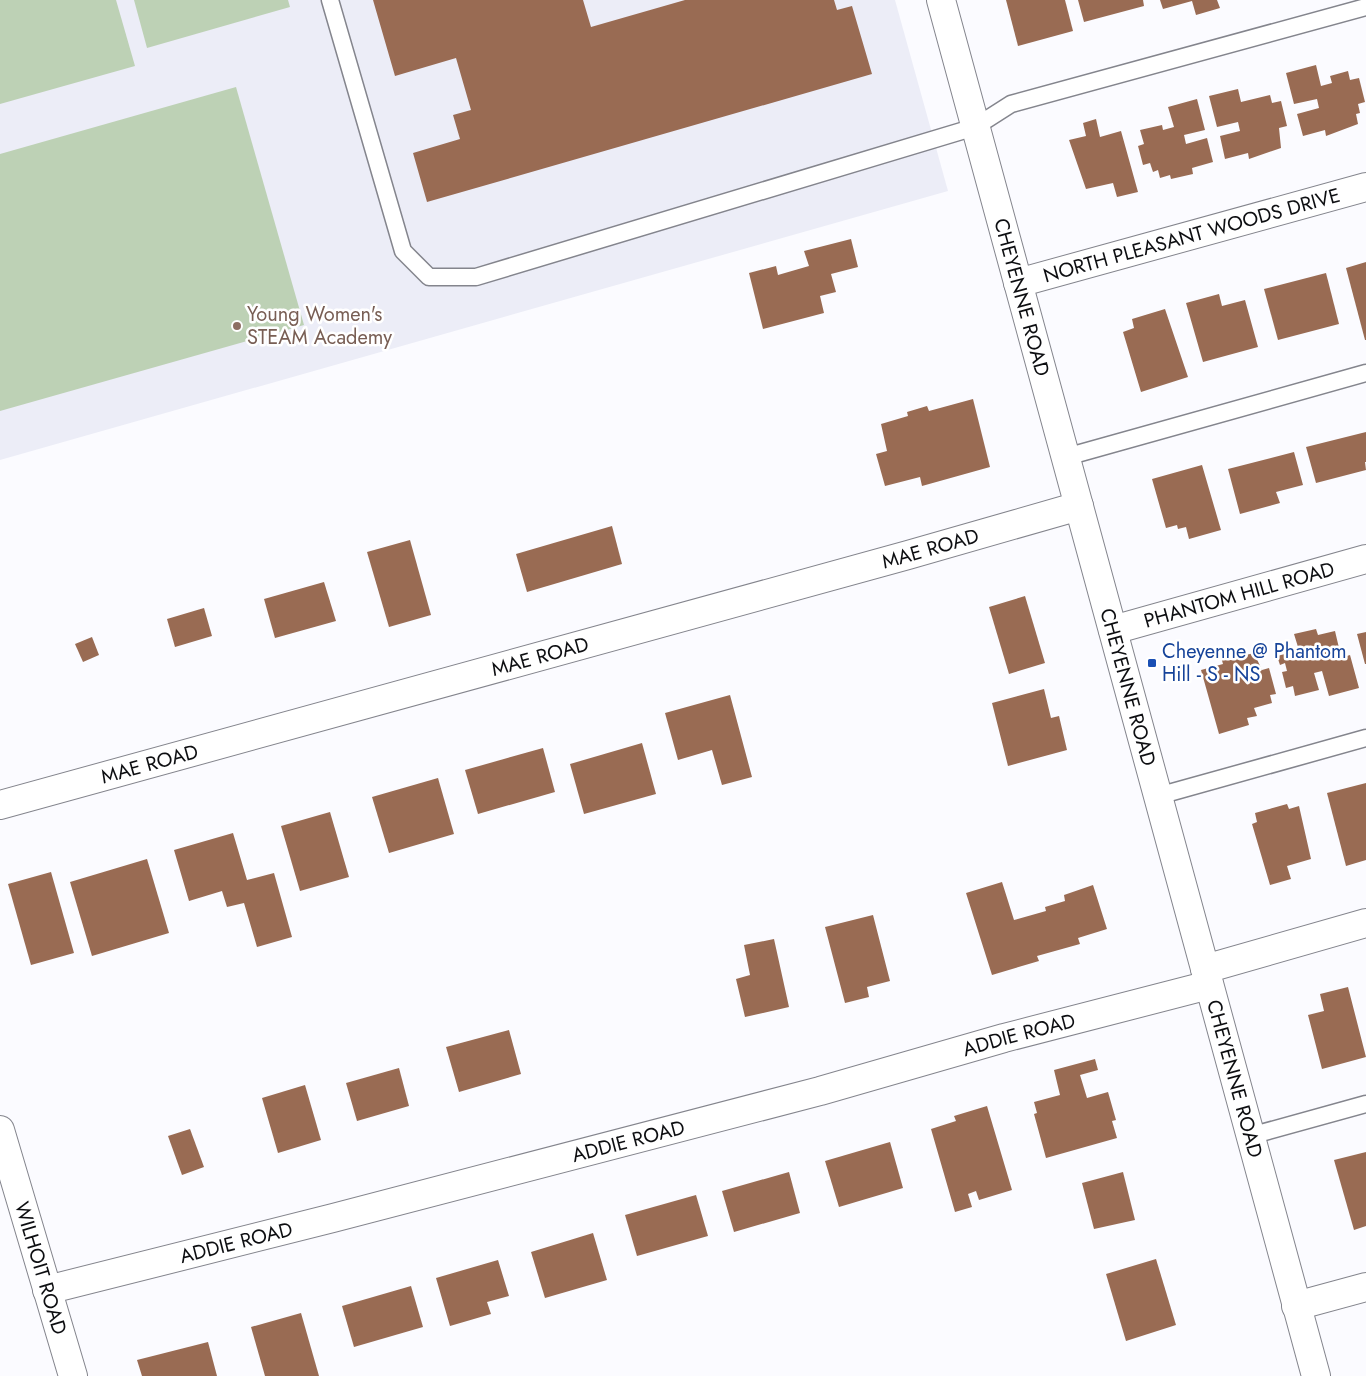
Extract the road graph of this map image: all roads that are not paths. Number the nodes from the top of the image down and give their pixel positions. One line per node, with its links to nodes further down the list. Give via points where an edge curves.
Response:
1 (330, 0): 4 (lane, via 403,251 429,277 476,277)
2 (941, 0): 4 (street, CHEYENNE ROAD)
3 (1366, 6): 4 (lane, via 1011,104)
4 (975, 127): 6 (street, CHEYENNE ROAD)
5 (1366, 187): 6 (street, NORTH PLEASANT WOODS DRIVE)
6 (1018, 283): 8 (street, CHEYENNE ROAD)
7 (1366, 373): 8 (lane)
8 (1066, 457): 9 (street, CHEYENNE ROAD)
9 (1079, 506): 11 (street, CHEYENNE ROAD); 14 (street, MAE ROAD)
10 (1366, 560): 11 (street, PHANTOM HILL ROAD)
11 (1113, 630): 13 (street, CHEYENNE ROAD)
12 (1366, 738): 13 (lane)
13 (1158, 796): 16 (street, CHEYENNE ROAD)
14 (0, 805)
15 (1366, 923): 16 (street, ADDIE ROAD)
16 (1207, 977): 19 (street, CHEYENNE ROAD); 21 (street, ADDIE ROAD, via 820,1091)
17 (1366, 1104): 19 (lane)
18 (0, 1130): 21 (street, WILHOIT ROAD)
19 (1250, 1136): 22 (street, CHEYENNE ROAD)
20 (1366, 1287): 22 (street)
21 (47, 1290): 23 (street, WILHOIT ROAD)
22 (1296, 1306): 24 (street, CHEYENNE ROAD)
23 (73, 1376)
24 (1316, 1376)

